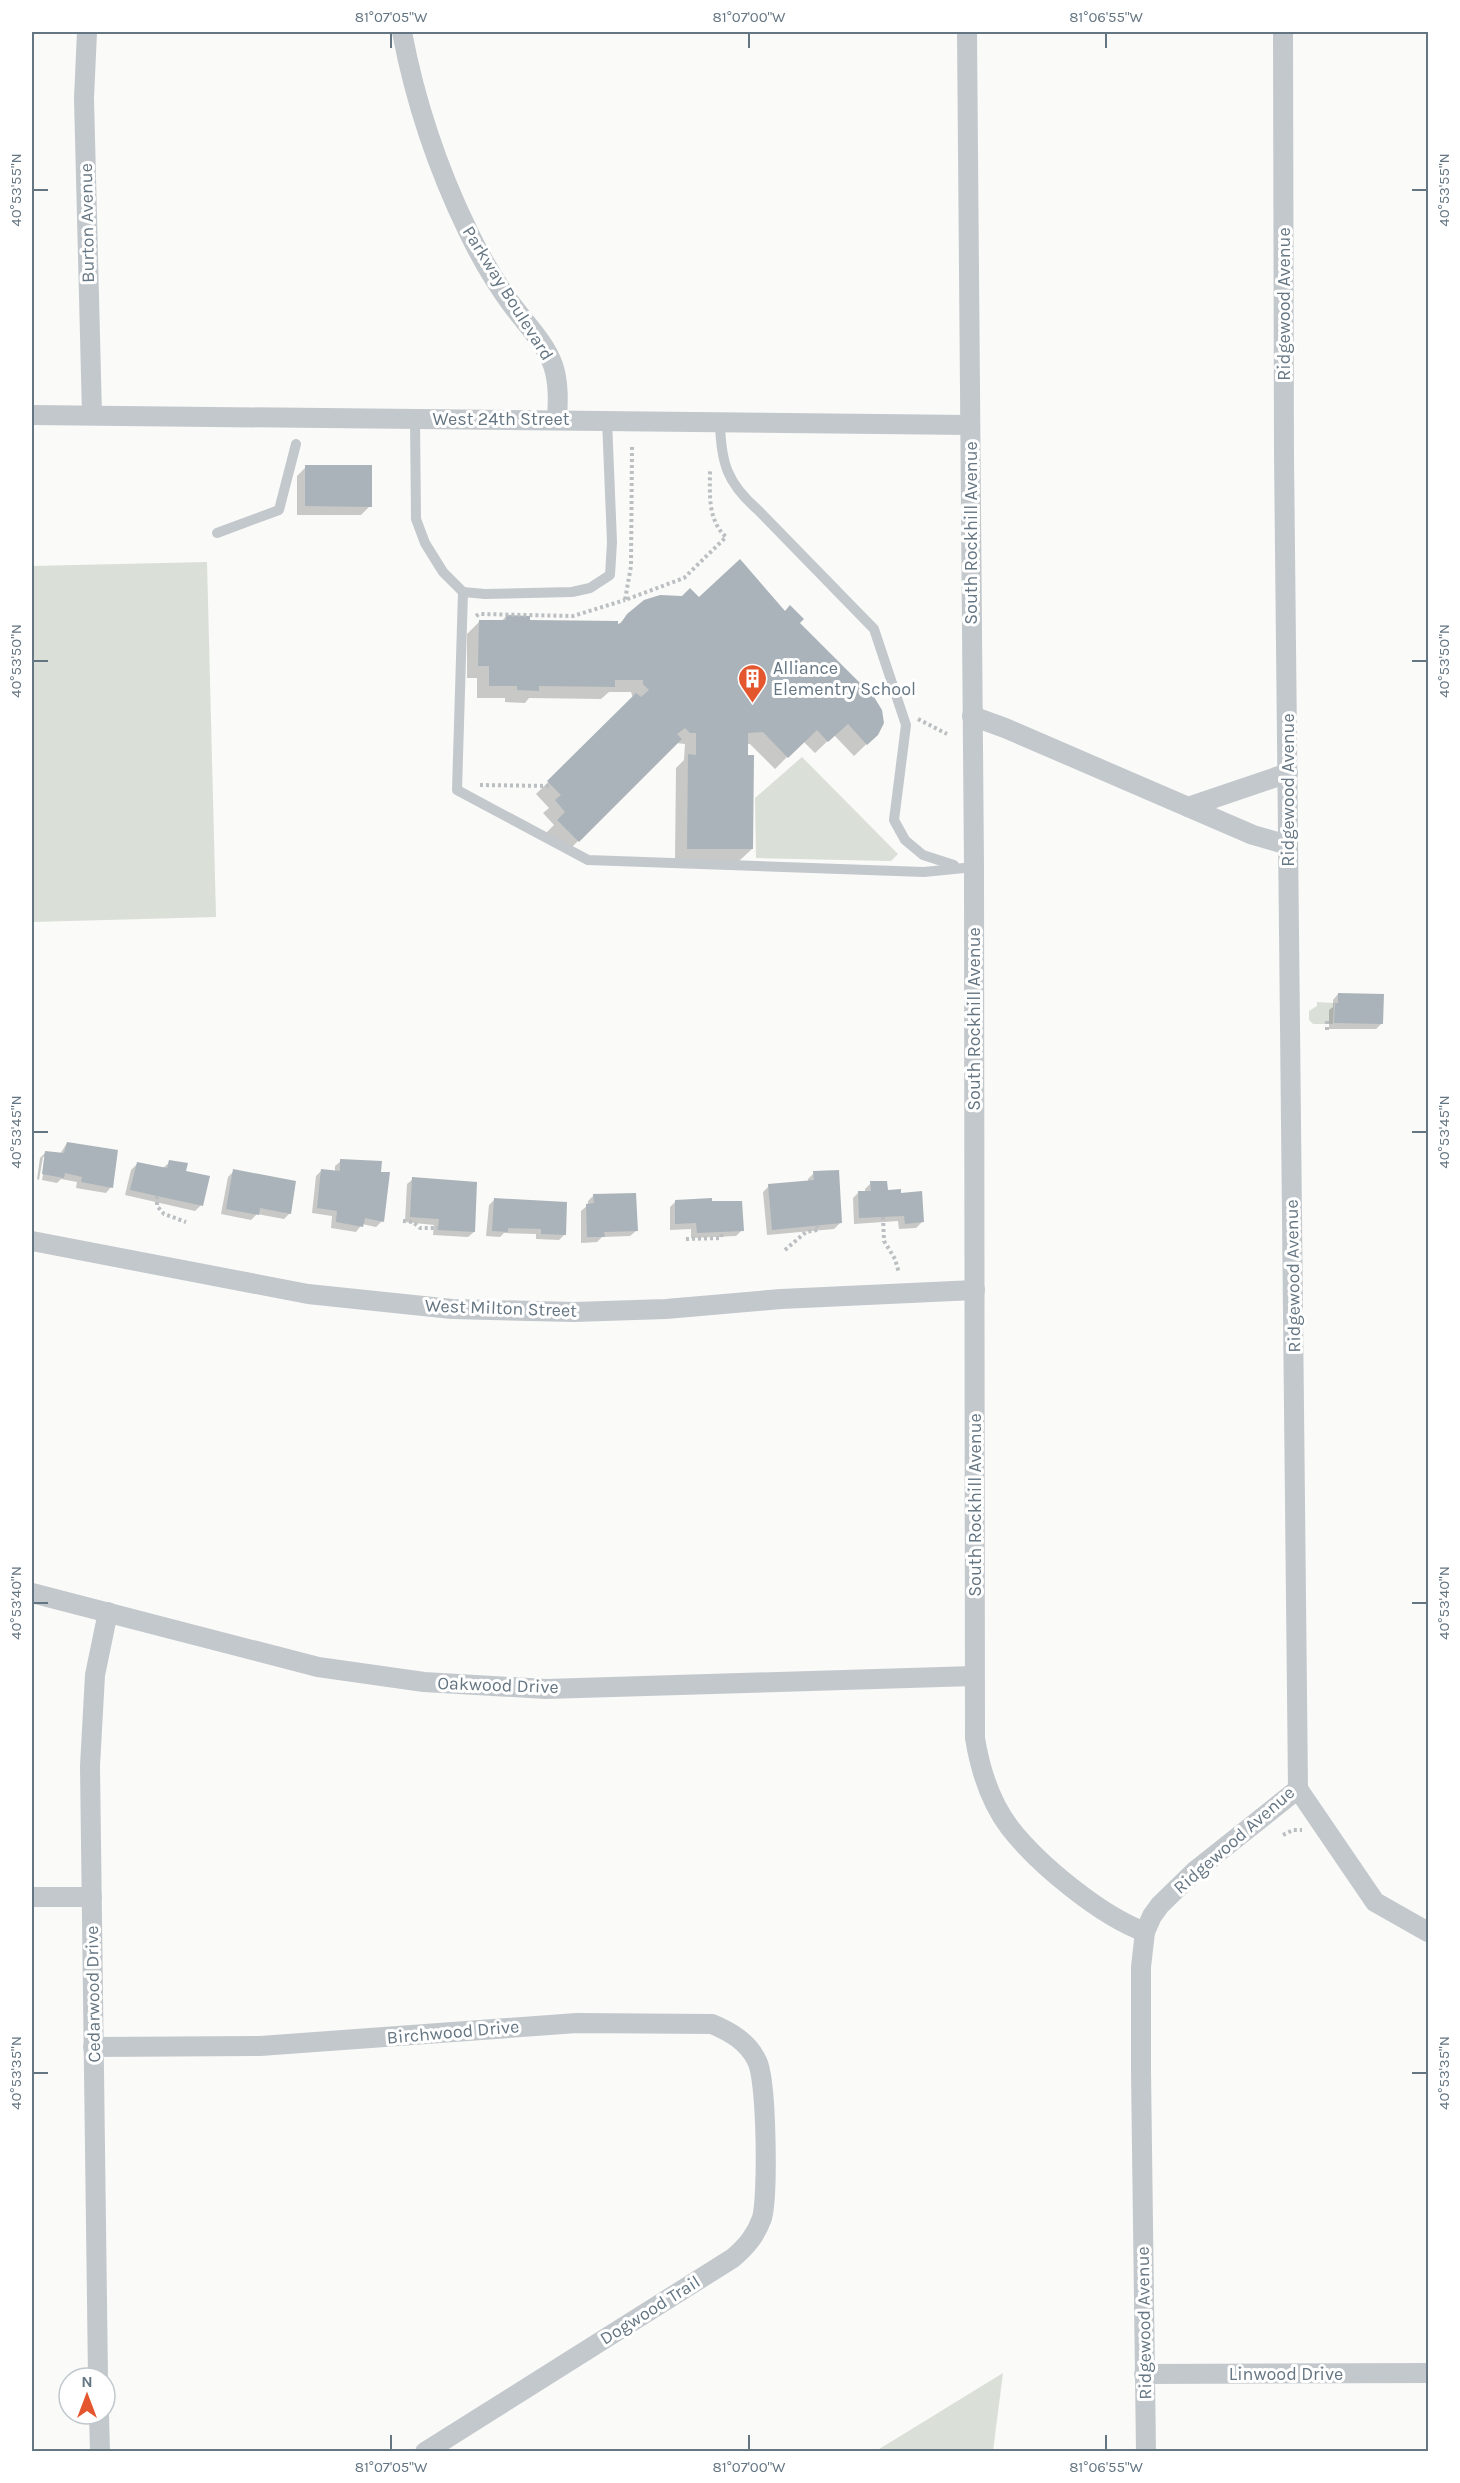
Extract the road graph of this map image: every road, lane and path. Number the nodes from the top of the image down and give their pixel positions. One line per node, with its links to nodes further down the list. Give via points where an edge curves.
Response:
1 (87, 32): 6 (street, Burton Avenue, via 84,98)
2 (402, 32): 8 (street, Parkway Boulevard, via 419,106 449,189 505,294 552,363 557,378)
3 (967, 32): 11 (street, South Rockhill Avenue)
4 (1283, 32): 22 (street, Ridgewood Avenue)
5 (32, 415): 6 (street, West 24th Street)
6 (92, 415): 7 (street, West 24th Street)
7 (415, 418): 8 (street, West 24th Street); 16 (lane, via 416,519 443,572)
8 (557, 420): 9 (street, West 24th Street)
9 (607, 420): 10 (street, West 24th Street); 16 (lane, via 610,575 590,588 572,592)
10 (720, 423): 11 (street, West 24th Street); 27 (lane, via 726,470 738,493 874,629 906,725 894,820 899,830 923,855 947,864)
11 (970, 425): 19 (street, South Rockhill Avenue)
12 (296, 444): 15 (lane, via 279,510)
13 (632, 447): 17 (path, via 631,566)
14 (710, 464): 17 (path, via 710,507 718,529 726,537 684,578)
15 (217, 533)
16 (463, 592): 27 (lane, via 457,790 588,860 912,871)
17 (625, 600): 18 (path, via 573,616 480,614)
18 (472, 619)
19 (972, 716): 25 (street); 27 (street, South Rockhill Avenue)
20 (916, 717): 21 (path)
21 (947, 734)
22 (1288, 773): 25 (street); 26 (street, Ridgewood Avenue)
23 (470, 785): 24 (path)
24 (549, 786)
25 (1188, 807): 26 (street, via 1253,835)
26 (1288, 845): 45 (street, Ridgewood Avenue)
27 (974, 867): 41 (street, South Rockhill Avenue)
28 (1327, 1021): 29 (path)
29 (1327, 1030)
30 (157, 1196): 33 (path, via 157,1206 164,1214)
31 (883, 1217): 40 (path, via 884,1241 896,1259)
32 (403, 1221): 35 (path, via 420,1228)
33 (186, 1222)
34 (818, 1225): 39 (path, via 818,1230 806,1232)
35 (438, 1228)
36 (722, 1232): 37 (path, via 721,1238)
37 (686, 1239)
38 (32, 1241): 41 (street, West Milton Street, via 308,1294 452,1309 666,1309)
39 (785, 1250)
40 (899, 1273)
41 (975, 1290): 44 (street, South Rockhill Avenue)
42 (32, 1593): 43 (street, Oakwood Drive)
43 (108, 1612): 44 (street, Oakwood Drive, via 318,1667 485,1687 546,1689); 46 (street, Cedarwood Drive, via 95,1675 91,1720)
44 (974, 1676): 48 (street, South Rockhill Avenue, via 974,1730 980,1764 1009,1827 1083,1895)
45 (1298, 1789): 48 (street, Ridgewood Avenue, via 1196,1870 1160,1905); 49 (street, via 1375,1902)
46 (92, 1897): 47 (street); 50 (street, Cedarwood Drive)
47 (32, 1898)
48 (1145, 1932): 54 (street, Ridgewood Avenue, via 1141,1966)
49 (1428, 1932)
50 (93, 2047): 51 (street, Birchwood Drive, via 260,2046 567,2024 692,2023 728,2030 747,2044 760,2070); 52 (street, Cedarwood Drive)
51 (764, 2100): 57 (street, Dogwood Trail, via 762,2215 754,2237 743,2250)
52 (98, 2366)
53 (1428, 2373): 54 (street, Linwood Drive)
54 (1144, 2374): 58 (street, Ridgewood Avenue)
55 (99, 2426): 56 (street)
56 (100, 2451)
57 (424, 2451)
58 (1146, 2451)

